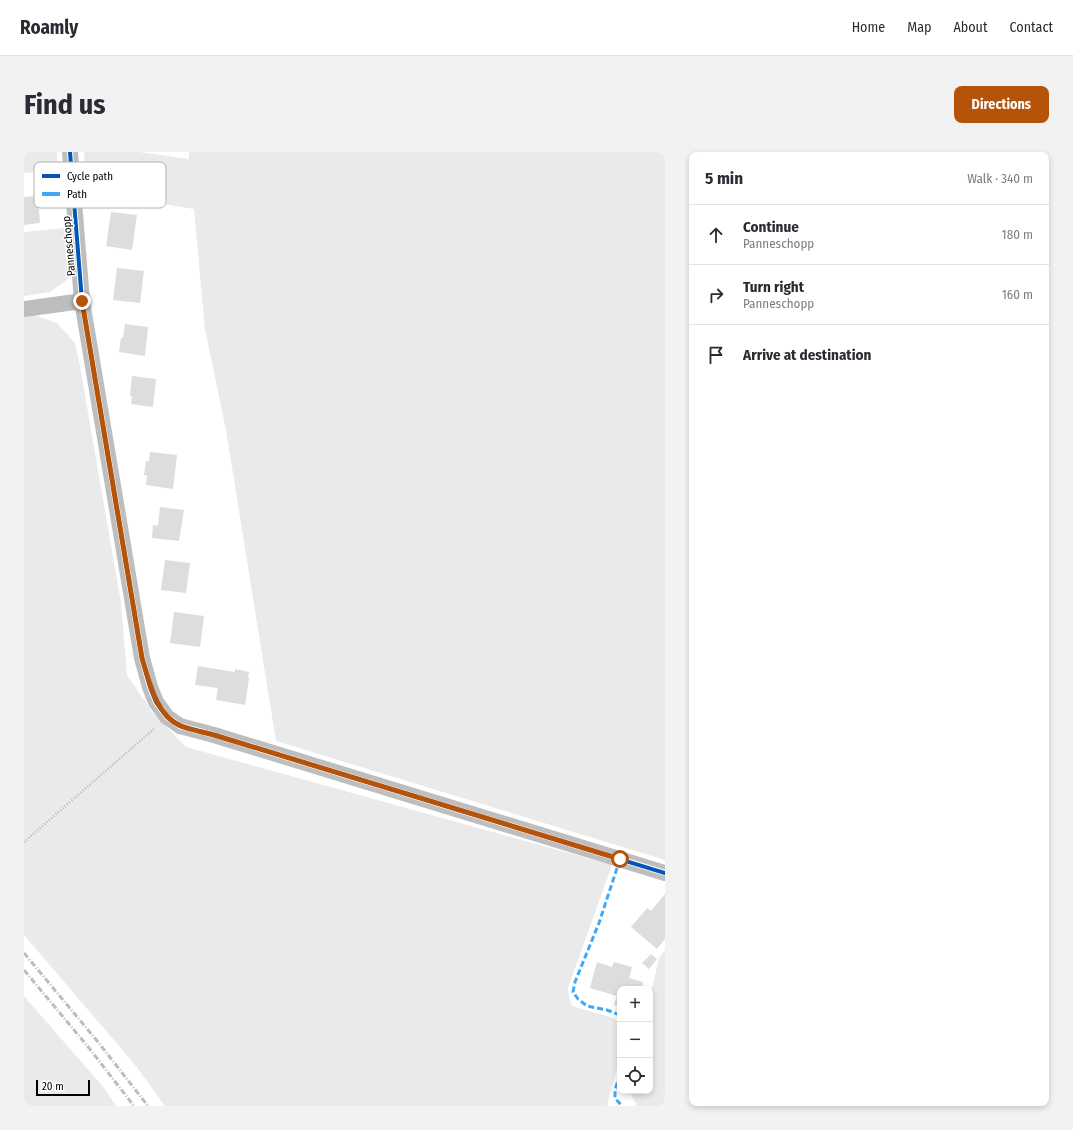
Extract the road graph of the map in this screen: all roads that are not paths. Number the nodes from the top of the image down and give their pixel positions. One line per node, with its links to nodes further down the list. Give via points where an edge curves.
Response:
1 (70, 152): 2 (street, Panneschopp)
2 (71, 162)
3 (75, 208): 4 (street, Panneschopp)
4 (82, 301): 5 (street); 6 (street, Panneschopp, via 142,658 156,702 167,717 180,726)
5 (24, 308)
6 (665, 873)

